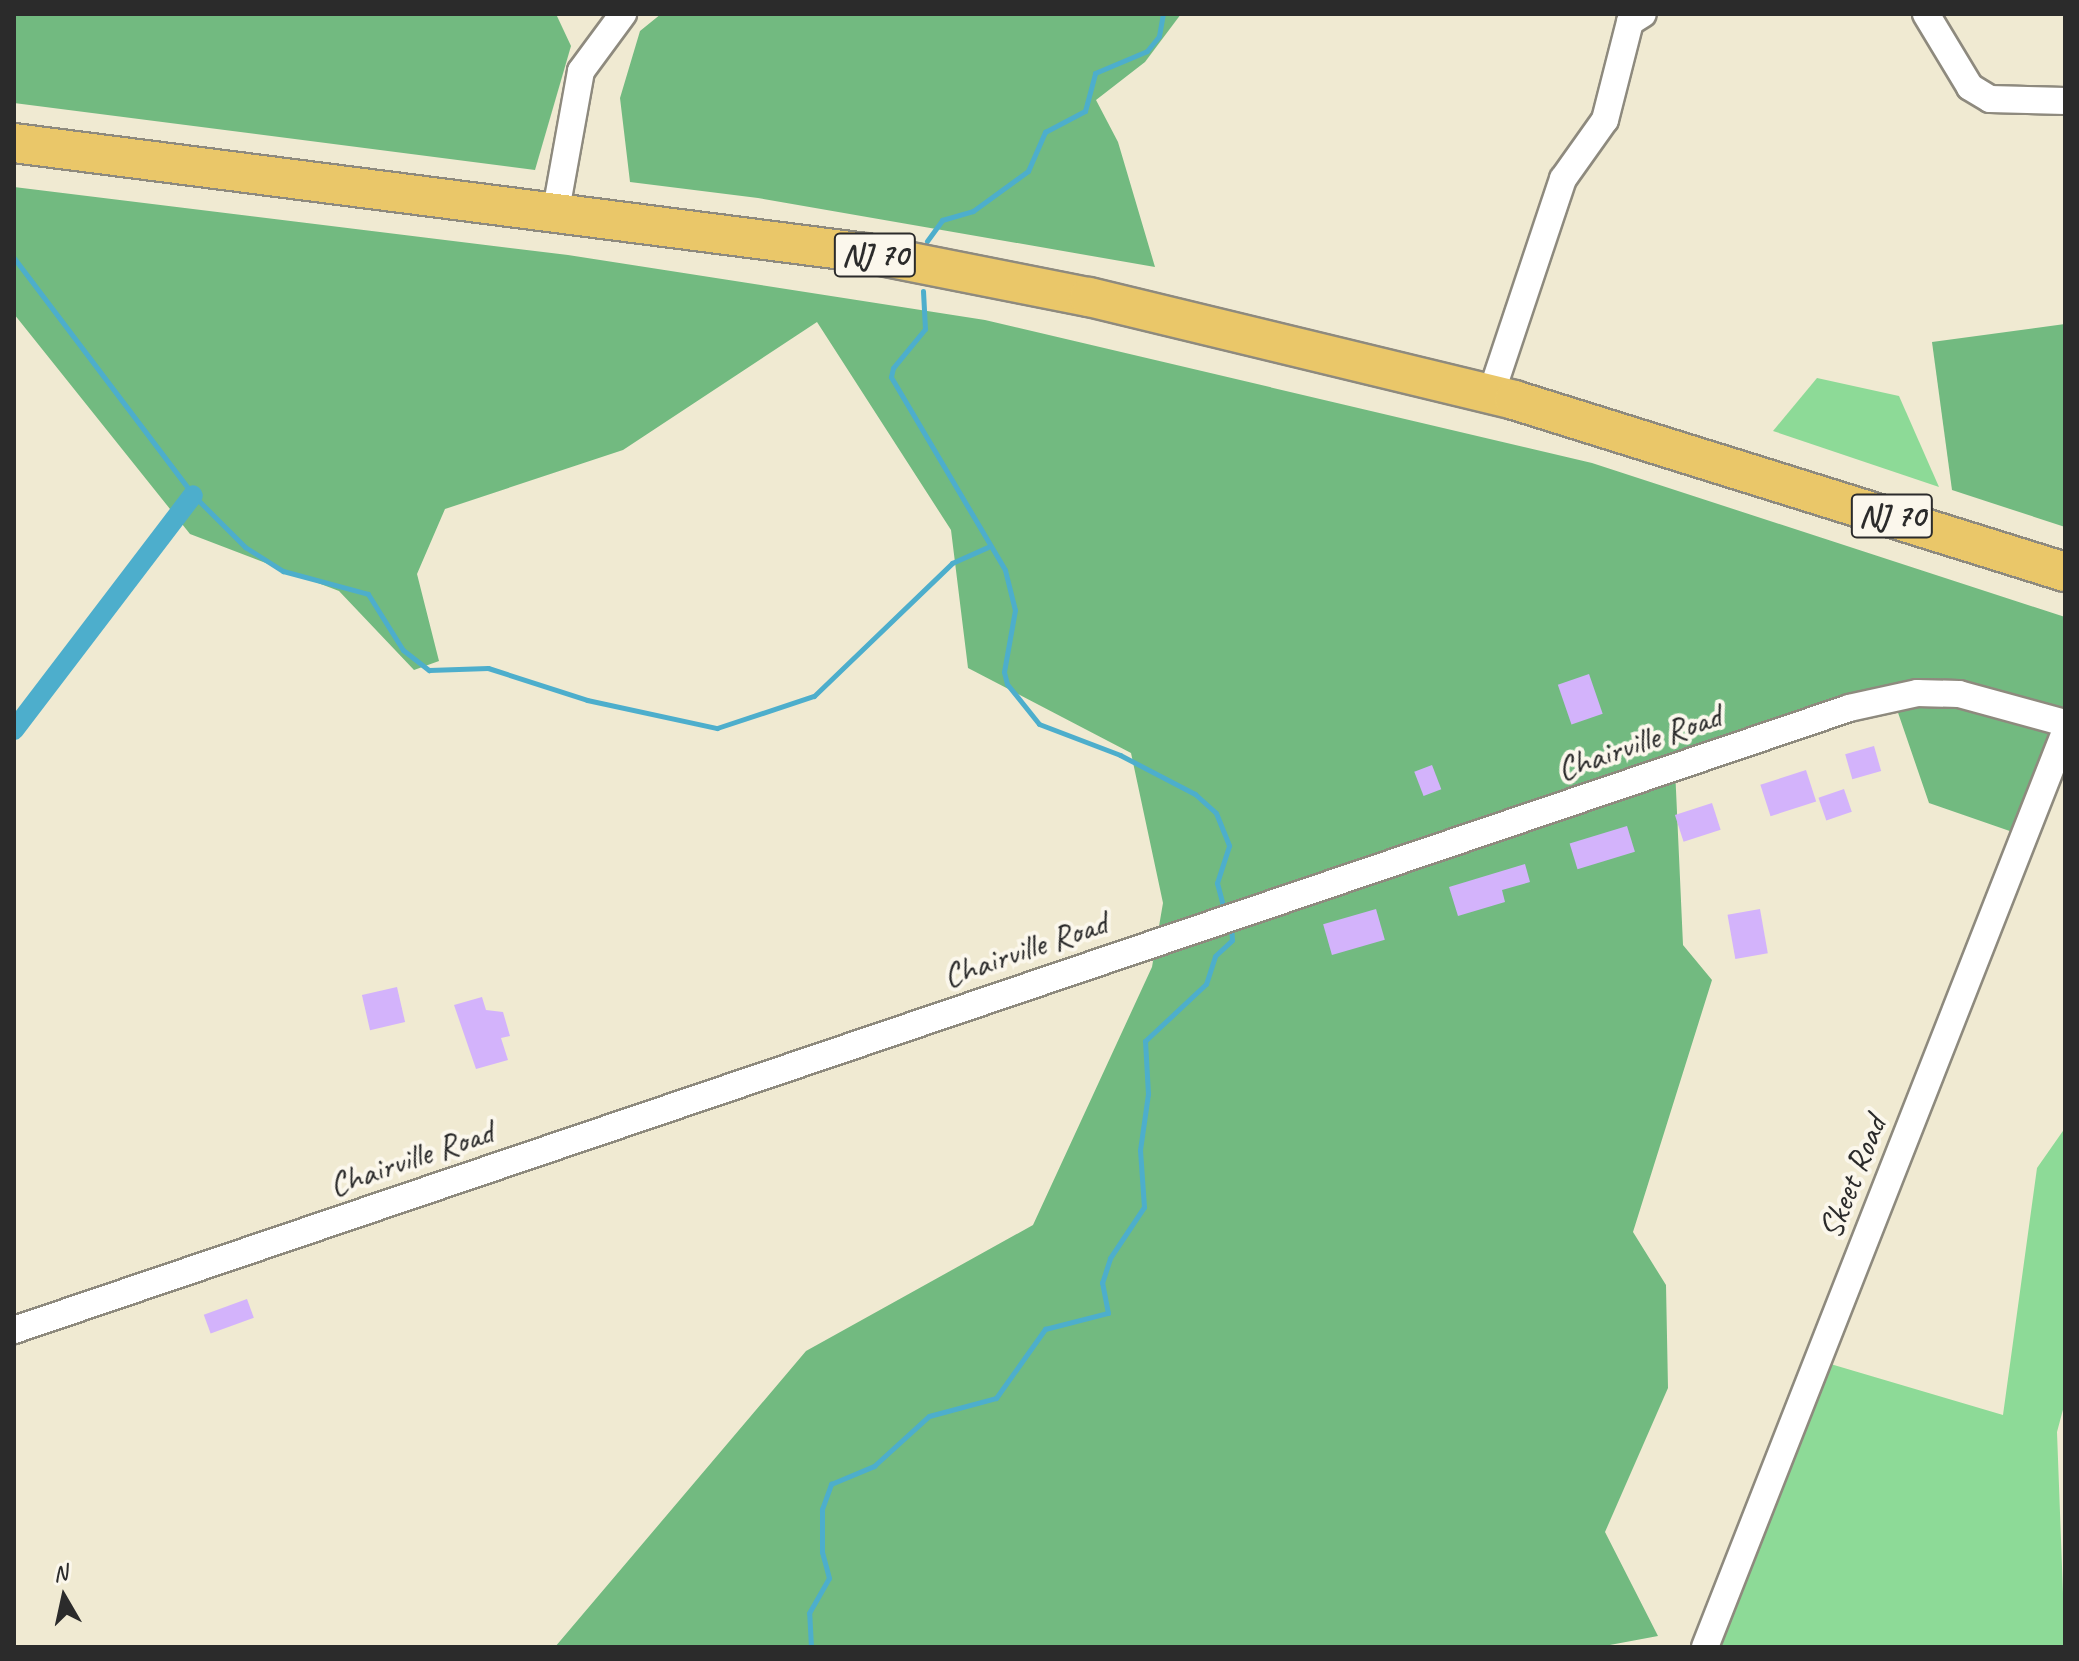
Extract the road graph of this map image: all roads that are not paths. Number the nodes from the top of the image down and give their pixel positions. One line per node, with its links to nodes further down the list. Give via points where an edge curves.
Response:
1 (623, 14): 6 (street, via 581,71)
2 (1643, 14): 7 (street, via 1630,22 1605,120 1563,179)
3 (1926, 14): 4 (street, via 1970,87 1990,99)
4 (2065, 101)
5 (14, 143): 6 (highway, NJ 70)
6 (556, 210): 7 (highway, NJ 70, via 866,253 1183,317)
7 (1491, 394): 8 (highway, NJ 70)
8 (2065, 572)
9 (2065, 723): 11 (street, Chairville Road, via 1959,694 1883,698)
10 (2065, 732): 12 (street, Skeet Road)
11 (14, 1330)
12 (1705, 1647)

